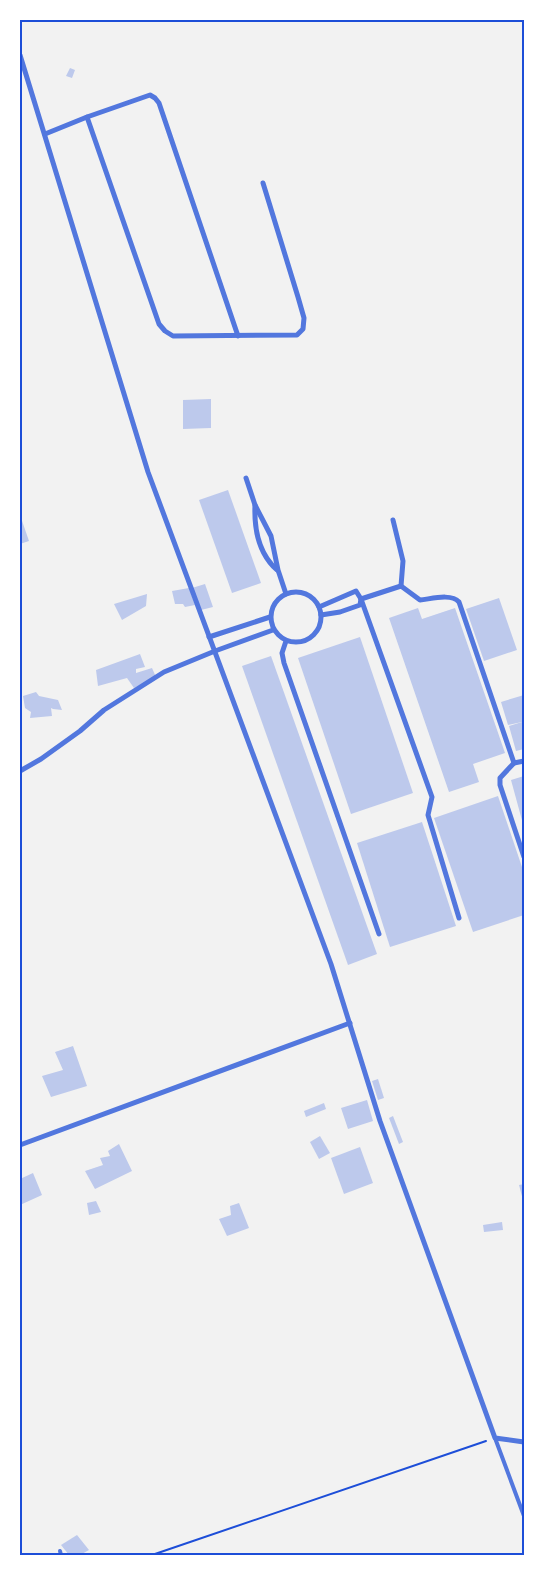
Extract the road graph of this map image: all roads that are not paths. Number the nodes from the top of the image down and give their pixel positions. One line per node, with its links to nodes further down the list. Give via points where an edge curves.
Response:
1 (20, 55): 3 (street)
2 (87, 117): 3 (street); 5 (street, via 159,324 174,336); 5 (street, via 150,95 159,103)
3 (45, 134): 17 (street, via 148,472)
4 (263, 184): 5 (street, via 304,318 303,329 297,335)
5 (238, 336)
6 (246, 478): 7 (street)
7 (255, 505): 9 (street, via 271,536); 9 (street, via 254,520 261,548 268,562)
8 (394, 520): 10 (street, via 403,561)
9 (278, 570): 11 (street)
10 (401, 586): 12 (street); 21 (street, via 420,600 450,597 459,602)
11 (286, 594): 13 (street, via 301,592 315,600); 15 (street, via 273,605)
12 (361, 599): 13 (street, via 356,591); 14 (street, via 360,605); 24 (street, via 432,797 428,815)
13 (319, 607): 14 (street)
14 (321, 615): 18 (street, via 317,631 311,637 303,641)
15 (270, 617): 16 (street); 17 (street)
16 (273, 630): 18 (street); 19 (street)
17 (209, 637): 19 (street)
18 (286, 641): 25 (street, via 282,653 284,663)
19 (215, 651): 22 (street, via 164,672 104,710 80,732); 26 (street)
20 (524, 761): 21 (street)
21 (514, 763): 23 (street, via 500,778 500,784)
22 (20, 771)
23 (524, 857)
24 (459, 918)
25 (379, 934)
26 (350, 1023): 27 (street); 28 (street, via 380,1121)
27 (20, 1145)
28 (495, 1438): 29 (street); 30 (lane)
29 (524, 1442)
30 (524, 1516)

